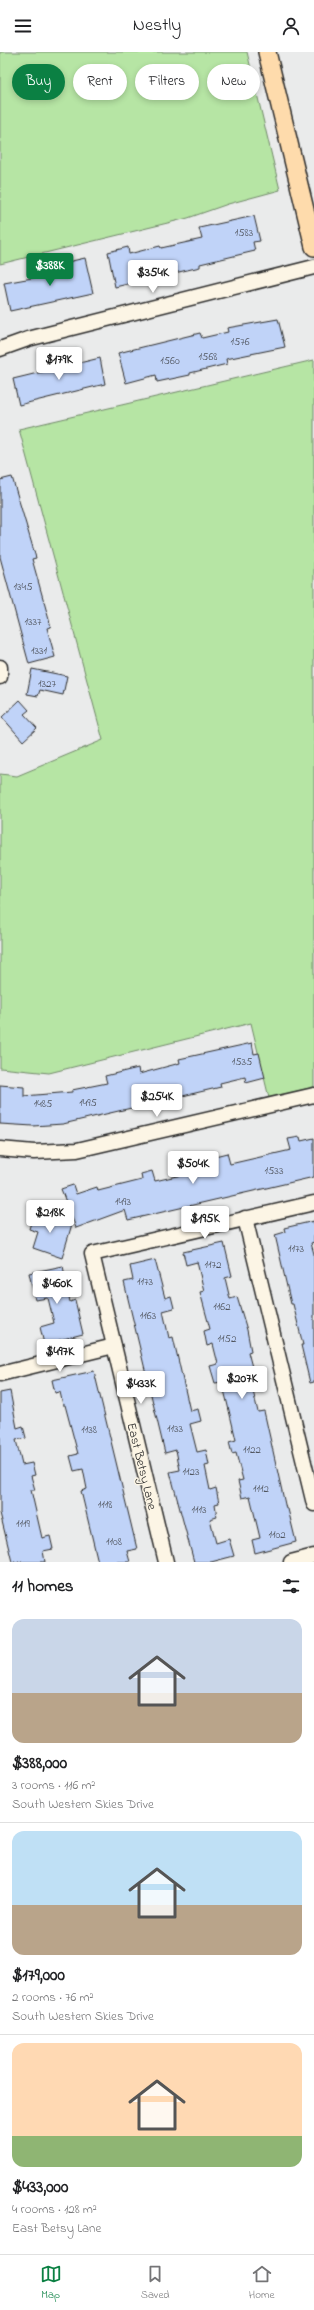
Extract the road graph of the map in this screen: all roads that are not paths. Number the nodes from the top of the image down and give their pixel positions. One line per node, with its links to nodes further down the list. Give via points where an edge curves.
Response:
1 (267, 52): 2 (main road)
2 (314, 247)
3 (314, 267): 4 (street, via 28,339)
4 (0, 349)
5 (314, 1095): 6 (street, via 77,1150 34,1152)
6 (0, 1149)
7 (314, 1203): 8 (street)
8 (245, 1218): 9 (street, East Betsy Lane, via 92,1254); 11 (street)
9 (114, 1346): 10 (street); 13 (street, East Betsy Lane)
10 (0, 1374)
11 (314, 1504)
12 (314, 1556): 14 (street)
13 (166, 1562)
14 (291, 1562)

